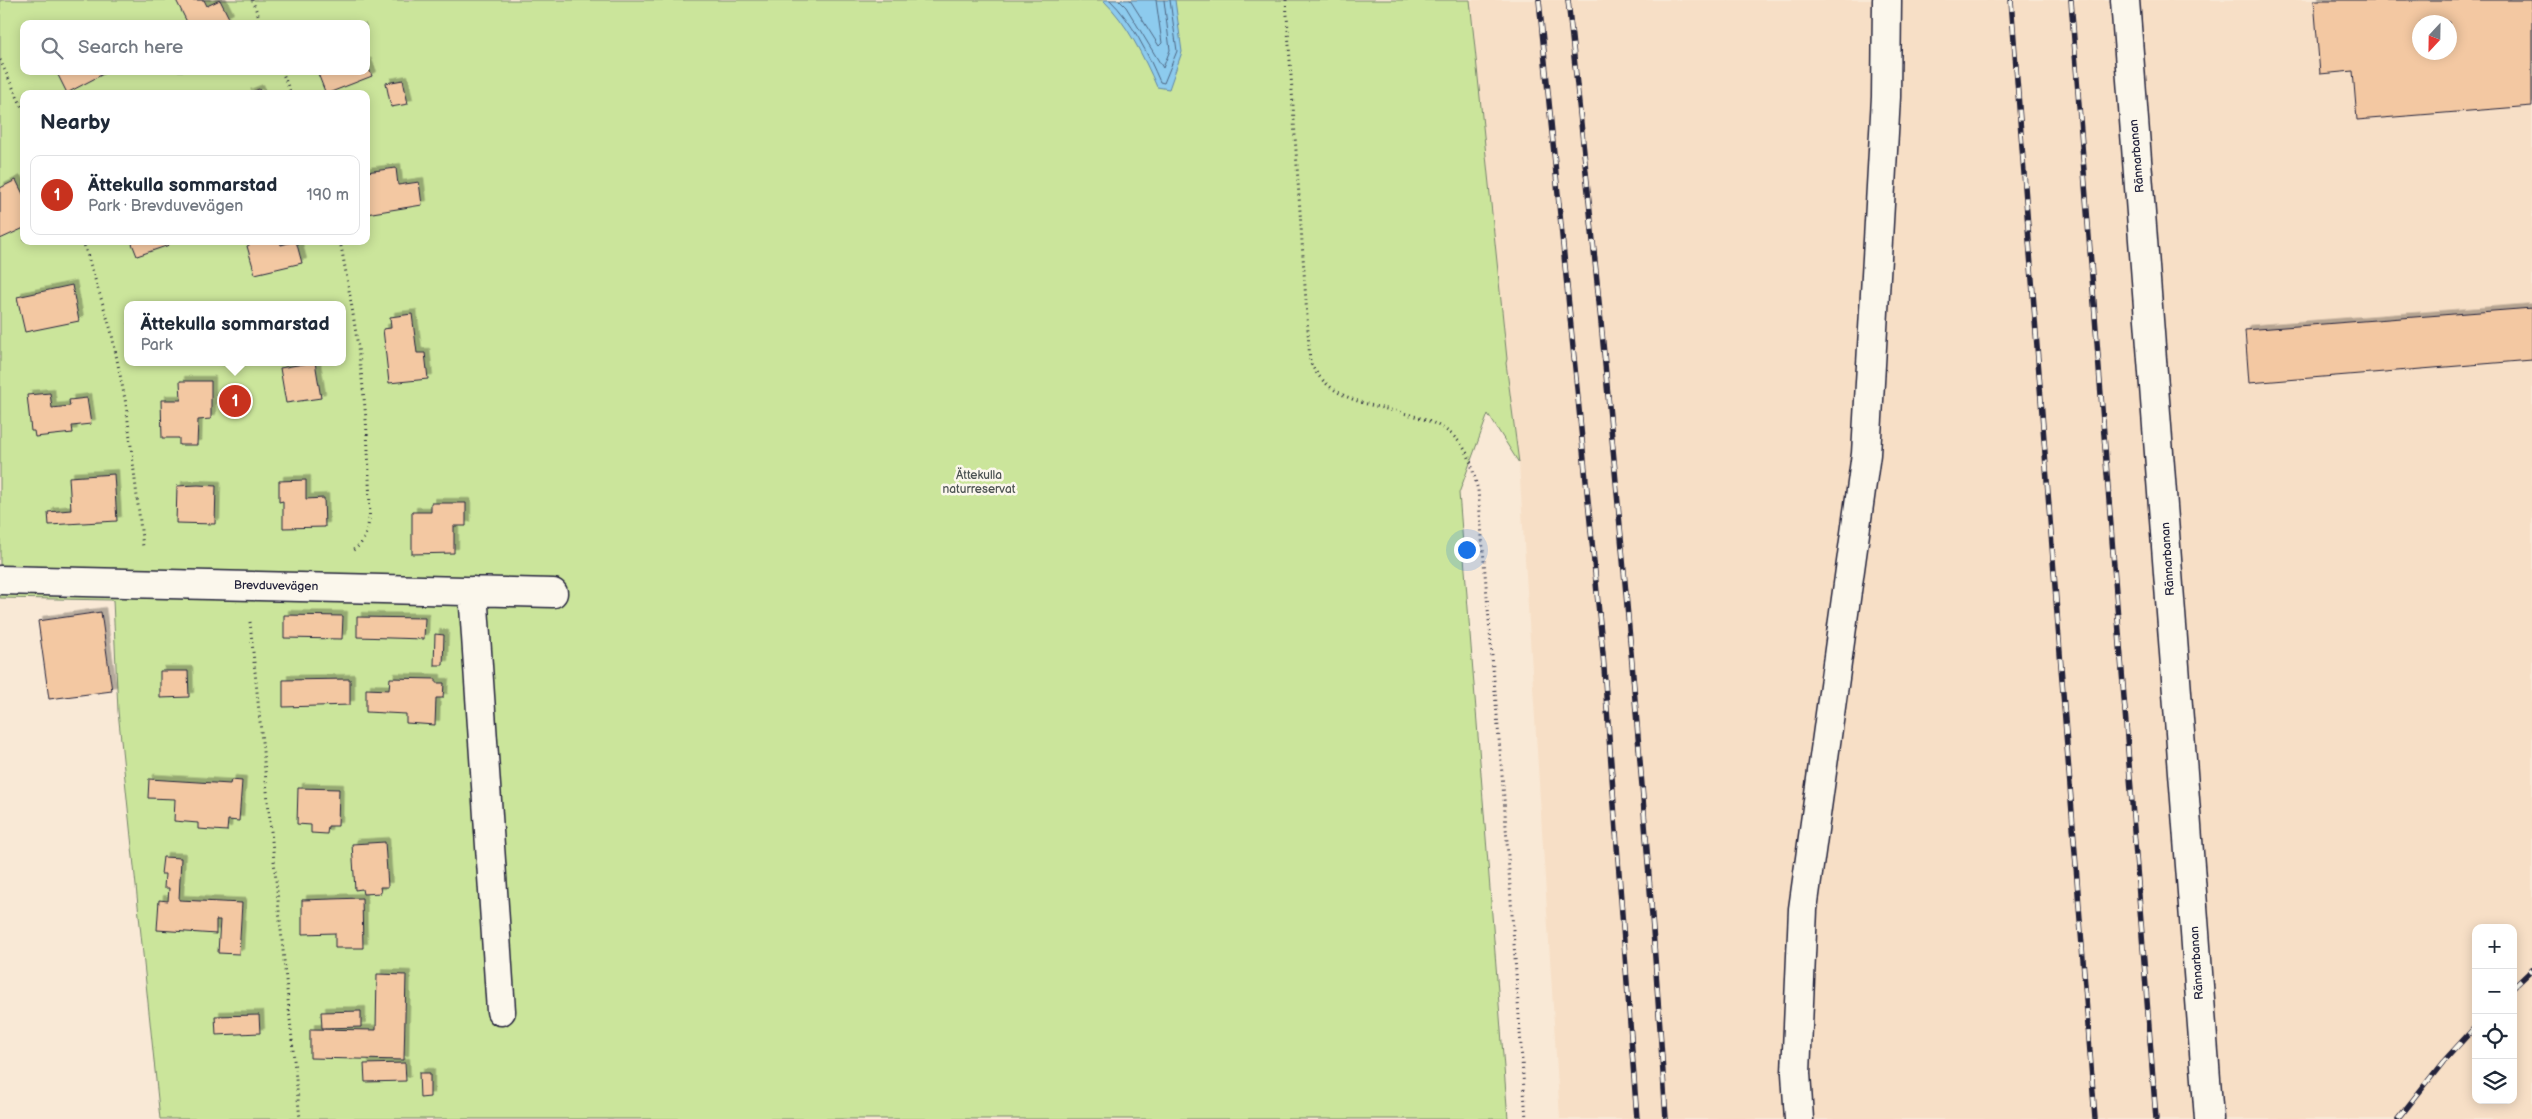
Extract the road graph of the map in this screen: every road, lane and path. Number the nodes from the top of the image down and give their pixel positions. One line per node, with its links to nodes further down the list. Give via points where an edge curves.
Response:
1 (252, 0): 5 (path)
2 (1286, 0): 20 (path, via 1310,362 1317,376 1329,388 1437,424 1454,436 1466,451 1478,490)
3 (1887, 0): 21 (street, via 1886,97 1866,454 1803,909 1796,1073)
4 (2125, 0): 22 (street, Rännarbanan)
5 (260, 20)
6 (0, 60): 9 (path)
7 (284, 75): 8 (path)
8 (289, 90)
9 (20, 102)
10 (84, 245): 12 (path, via 111,330)
11 (341, 245): 13 (path, via 359,347 369,495 367,532 357,548)
12 (144, 552)
13 (347, 554)
14 (0, 580): 15 (street, Brevduvevägen)
15 (246, 586): 16 (street, Brevduvevägen); 19 (path)
16 (473, 591): 17 (street, Brevduvevägen); 18 (street)
17 (553, 593)
18 (501, 1011)
19 (300, 1119)
20 (1526, 1119)
21 (1799, 1119)
22 (2209, 1119)

